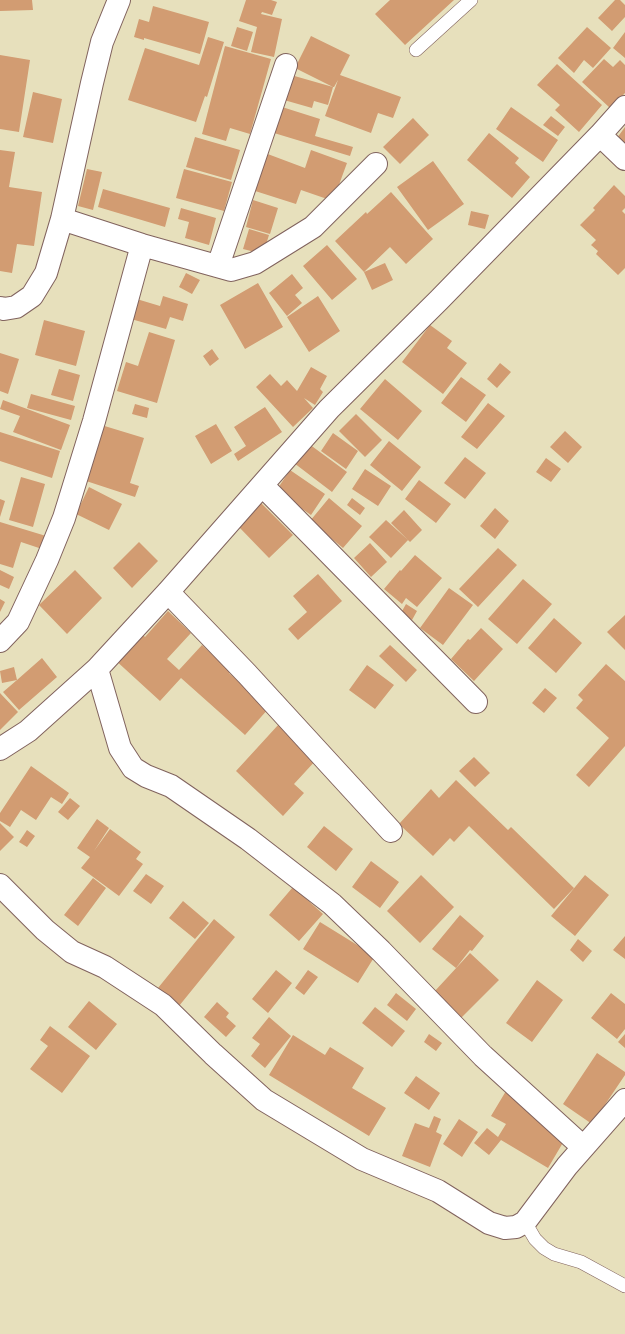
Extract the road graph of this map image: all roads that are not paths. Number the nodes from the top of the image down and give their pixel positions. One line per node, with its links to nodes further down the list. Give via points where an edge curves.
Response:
1 (119, 0): 9 (street, via 102,42)
2 (471, 0): 3 (lane)
3 (416, 50)
4 (286, 65): 11 (street)
5 (625, 107): 6 (street)
6 (600, 135): 7 (street); 13 (street, via 329,409)
7 (625, 159)
8 (376, 164): 11 (street, via 313,227 255,263 231,270)
9 (62, 219): 10 (street); 12 (street, via 46,273 32,296 16,307)
10 (142, 245): 11 (street); 15 (street, via 64,518 18,622)
11 (218, 266)
12 (0, 308)
13 (262, 485): 14 (street); 17 (street)
14 (168, 592): 16 (street); 19 (street)
15 (0, 641)
16 (97, 669): 18 (street, via 28,731); 22 (street, via 120,748 133,768 171,786 248,839 332,904 483,1056)
17 (476, 702)
18 (0, 749)
19 (390, 831)
20 (0, 884): 23 (street, via 45,930 72,952 105,967 163,1005 264,1100 362,1159 438,1191 489,1223 505,1228 516,1227)
21 (625, 1100): 22 (street)
22 (583, 1147): 23 (street)
23 (525, 1222): 24 (lane, via 544,1248 554,1254 581,1262)
24 (625, 1286)

